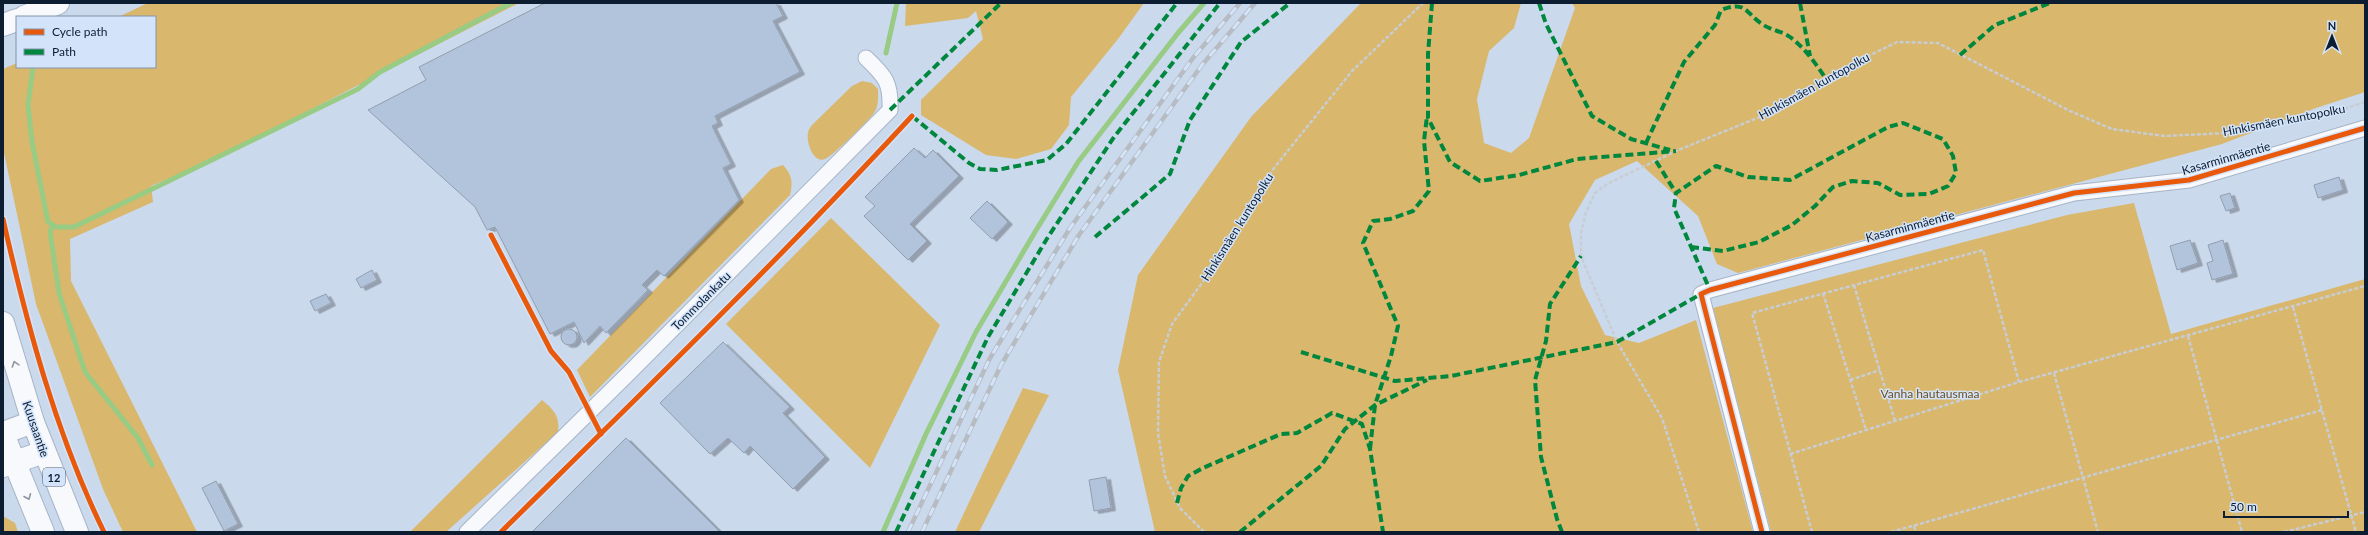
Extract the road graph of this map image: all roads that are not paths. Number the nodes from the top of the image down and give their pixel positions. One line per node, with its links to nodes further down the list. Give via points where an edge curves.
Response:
1 (58, 3): 2 (main road)
2 (26, 16)
3 (16, 20): 4 (main road)
4 (3, 25)
5 (866, 58): 14 (street, Tommolankatu, via 887,80 890,110)
6 (2365, 128): 15 (street, Kasarminmäentie, via 2189,180 2074,193 1701,294)
7 (3, 323): 8 (main road, Kuusaantie / 12, one-way to 7)
8 (33, 422): 9 (main road); 10 (main road, Kuusaantie / 12)
9 (3, 433): 11 (main road, 12)
10 (44, 452): 11 (main road); 13 (main road, Kuusaantie / 12)
11 (8, 465): 12 (main road, 12, one-way to 12)
12 (43, 532)
13 (77, 532)
14 (467, 532)
15 (1762, 532)

